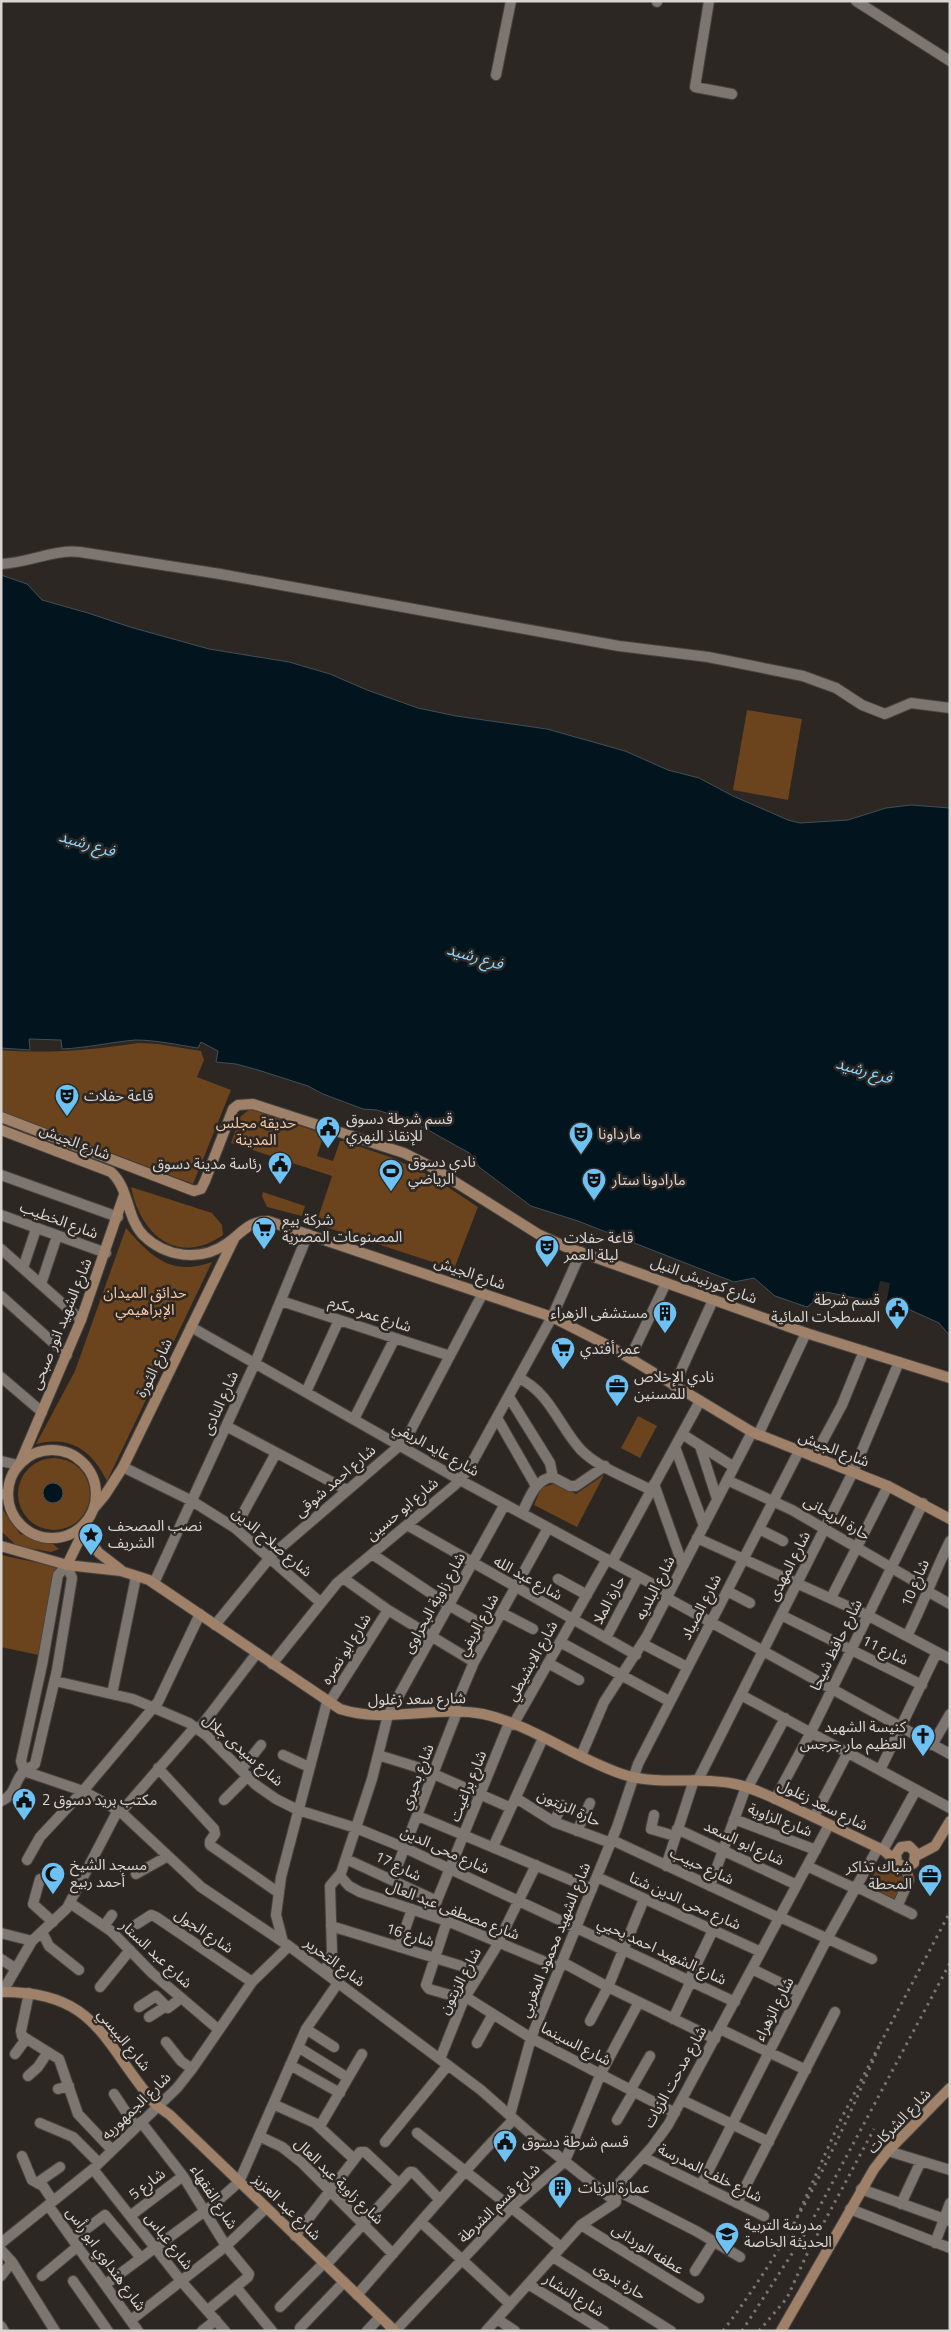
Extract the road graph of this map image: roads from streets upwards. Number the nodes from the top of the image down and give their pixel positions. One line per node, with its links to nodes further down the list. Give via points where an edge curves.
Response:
1 (511, 1): 5 (street)
2 (708, 1): 6 (street, via 695,87)
3 (856, 1): 4 (street)
4 (950, 61)
5 (496, 75)
6 (732, 94)
7 (1, 564): 8 (street, via 80,552 618,646 708,657 803,676 836,688 862,705 885,714 911,703)
8 (950, 708)
9 (1, 1117): 12 (street, شارع الجيش, via 190,1190)
10 (1, 1130): 13 (street, شارع الجيش, via 105,1169 116,1176)
11 (1, 1175): 15 (street)
12 (201, 1189): 21 (street, شارع كورنيش النيل, via 233,1110 238,1105 253,1104 404,1153 538,1234)
13 (124, 1194): 15 (street, شارع الشهيد انور صبحى); 19 (street, شارع الجيش, via 130,1214 142,1234 150,1242 171,1252 205,1253 216,1250)
14 (1, 1215): 16 (street, شارع الخطيب)
15 (118, 1218): 22 (street, شارع الشهيد انور صبحى)
16 (36, 1229): 18 (street, شارع الخطيب); 23 (street)
17 (308, 1234): 19 (street, شارع الجيش, via 261,1221 249,1225); 26 (street, شارع الجيش); 28 (street, شارع النادى)
18 (57, 1236): 22 (street, شارع الخطيب); 25 (street)
19 (235, 1237): 33 (street, شارع الثورة)
20 (1, 1249): 23 (street)
21 (581, 1252): 24 (street, شارع كورنيش النيل); 30 (street, شارع ابو حسين)
22 (106, 1253): 31 (street, شارع الشهيد انور صبحى)
23 (22, 1268): 25 (street)
24 (666, 1283): 29 (street, شارع كورنيش النيل); 39 (street)
25 (41, 1284): 31 (street)
26 (483, 1293): 30 (street, شارع الجيش); 38 (street, شارع احمد شوقى)
27 (1, 1296): 37 (street)
28 (281, 1300): 32 (street, شارع عمر مكرم); 41 (street, شارع النادى)
29 (713, 1300): 34 (street, شارع كورنيش النيل); 45 (street)
30 (552, 1317): 39 (street, شارع الجيش); 43 (street, شارع ابو حسين)
31 (81, 1320): 37 (street, شارع الشهيد انور صبحى)
32 (339, 1320): 35 (street, شارع عمر مكرم); 46 (street)
33 (191, 1327): 41 (street, شارع عايد الريفي); 64 (street, شارع الثورة)
34 (806, 1333): 36 (street, شارع كورنيش النيل); 54 (street, شارع البلديه)
35 (395, 1338): 38 (street, شارع عمر مكرم); 51 (street)
36 (864, 1351): 40 (street, شارع كورنيش النيل); 60 (street, via 842,1405)
37 (67, 1355): 49 (street, شارع الشهيد انور صبحى)
38 (450, 1356): 55 (street, شارع احمد شوقى, via 409,1435)
39 (630, 1358): 45 (street, شارع الجيش)
40 (900, 1362): 44 (street, شارع كورنيش النيل); 66 (street, شارع المهدى)
41 (254, 1363): 46 (street, شارع عايد الريفي); 52 (street, شارع النادى)
42 (1, 1377): 49 (street)
43 (519, 1378): 47 (street, شارع ابو حسين); 63 (street, via 543,1394 580,1449)
44 (950, 1378)
45 (674, 1386): 48 (street, شارع الجيش)
46 (306, 1392): 51 (street, شارع عايد الريفي)
47 (509, 1396): 50 (street, شارع ابو حسين); 67 (street, via 550,1463)
48 (700, 1401): 53 (street, شارع الابشيطي); 54 (street, شارع الجيش)
49 (42, 1412): 62 (street, شارع الشهيد انور صبحى)
50 (497, 1418): 68 (street, شارع ابو حسين, via 472,1465); 70 (street)
51 (354, 1419): 55 (street, شارع عايد الريفي)
52 (226, 1426): 59 (street); 76 (street, شارع النادى)
53 (682, 1434): 56 (street); 57 (street, شارع الابشيطي)
54 (755, 1434): 58 (street, شارع الجيش); 65 (street, شارع البلديه)
55 (400, 1446): 68 (street, شارع عايد الريفي); 73 (street, شارع احمد شوقى)
56 (700, 1446): 65 (street); 75 (street)
57 (675, 1447): 72 (street, شارع الابشيطي); 86 (street)
58 (799, 1452): 60 (street, شارع الجيش); 77 (street, شارع الصياد)
59 (276, 1453): 73 (street); 87 (street)
60 (814, 1457): 66 (street, شارع الجيش)
61 (1, 1461): 62 (street)
62 (19, 1464): 74 (street); 80 (street, via 36,1452 46,1450 56,1449 75,1456 94,1478)
63 (606, 1466): 67 (street, via 576,1486); 72 (street)
64 (123, 1467): 76 (street, شارع صلاح الدين); 80 (street, شارع الثورة)
65 (734, 1467): 69 (street, شارع البلديه)
66 (854, 1472): 71 (street, شارع الجيش); 90 (street, شارع المهدى)
67 (553, 1477): 70 (street)
68 (460, 1480): 79 (street, شارع عايد الريفي); 85 (street, شارع ابو حسين)
69 (727, 1480): 75 (street, شارع البلديه); 77 (street, حارة الريحانى)
70 (536, 1486): 82 (street)
71 (888, 1486): 78 (street, شارع الجيش); 96 (street)
72 (653, 1487): 100 (street, شارع الابشيطي); 103 (street)
73 (347, 1490): 98 (street, شارع احمد شوقى)
74 (5, 1495): 81 (street); 84 (street, via 21,1527 35,1535 60,1538 76,1531)
75 (718, 1499): 86 (street, شارع البلديه)
76 (192, 1501): 87 (street, شارع صلاح الدين); 110 (street, شارع النادى)
77 (773, 1501): 89 (street, شارع الصياد); 90 (street, حارة الريحانى)
78 (923, 1503): 83 (street, شارع الجيش); 104 (street, شارع حافظ شيحا)
79 (505, 1504): 82 (street, شارع عايد الريفي); 101 (street, شارع زاوية البحراوى)
80 (94, 1508): 84 (street)
81 (1, 1509)
82 (522, 1514): 88 (street, شارع عايد الريفي)
83 (950, 1519)
84 (88, 1520): 91 (street)
85 (407, 1525): 97 (street, شارع ابو حسين); 101 (street, شارع عبد الله)
86 (704, 1526): 92 (street, شارع البلديه)
87 (236, 1528): 98 (street, شارع صلاح الدين)
88 (548, 1528): 100 (street, شارع عايد الريفي); 112 (street, شارع الريفي)
89 (759, 1529): 93 (street); 99 (street, شارع الصياد)
90 (825, 1529): 96 (street, حارة الريحانى); 111 (street, شارع المهدى)
91 (83, 1533): 102 (street); 105 (street, via 99,1553)
92 (698, 1538): 99 (street); 103 (street, شارع البلديه)
93 (783, 1541)
94 (950, 1541): 113 (street, شارع 10)
95 (1, 1546): 102 (street)
96 (857, 1547): 104 (street, حارة الريحانى); 117 (street)
97 (372, 1554): 108 (street, شارع ابو حسين); 121 (street)
98 (269, 1558): 118 (street, شارع صلاح الدين); 129 (street, شارع احمد شوقى)
99 (743, 1559): 111 (street); 114 (street, شارع الصياد)
100 (609, 1561): 107 (street, شارع عايد الريفي); 115 (street, شارع الابشيطي)
101 (473, 1564): 112 (street, شارع عبد الله); 121 (street, شارع زاوية البحراوى)
102 (67, 1566): 105 (street, شارع سعد زغلول); 149 (street, via 72,1578); 176 (street, via 58,1575 21,1761)
103 (683, 1566): 116 (street, شارع البلديه)
104 (891, 1567): 113 (street, حارة الريحانى); 126 (street, شارع حافظ شيحا)
105 (121, 1571): 106 (street, شارع سعد زغلول)
106 (136, 1577): 110 (street, شارع سعد زغلول); 152 (street)
107 (638, 1577): 116 (street, شارع عايد الريفي); 134 (street, حارة الملا)
108 (343, 1578): 118 (street, شارع ابو حسين); 122 (street)
109 (558, 1579): 115 (street)
110 (154, 1583): 124 (street, شارع سعد زغلول)
111 (797, 1583): 117 (street); 125 (street, شارع المهدى)
112 (515, 1588): 123 (street, شارع الريفي); 127 (street, شارع عبد الله)
113 (927, 1590): 120 (street, حارة الريحانى); 132 (street, شارع 10)
114 (727, 1591): 119 (street); 128 (street, شارع الصياد)
115 (586, 1595): 127 (street, شارع الابشيطي)
116 (668, 1596): 128 (street, شارع عايد الريفي); 136 (street, شارع البلديه)
117 (831, 1598): 126 (street)
118 (320, 1602): 145 (street, شارع ابو حسين)
119 (750, 1603)
120 (950, 1604)
121 (450, 1606): 131 (street); 133 (street, شارع زاوية البحراوى)
122 (388, 1610): 133 (street); 155 (street, شارع ابو نصره)
123 (502, 1613): 130 (street); 131 (street, شارع الريفي)
124 (200, 1614): 129 (street, شارع سعد زغلول); 156 (street, via 165,1690)
125 (781, 1615): 137 (street, شارع 11); 138 (street, شارع المهدى)
126 (867, 1615): 132 (street); 137 (street, شارع حافظ شيحا)
127 (573, 1620): 134 (street, شارع عبد الله); 135 (street, شارع الابشيطي)
128 (710, 1622): 138 (street, شارع عايد الريفي); 146 (street, شارع الصياد)
129 (216, 1625): 140 (street, شارع سعد زغلول)
130 (532, 1629)
131 (492, 1630): 143 (street, شارع الريفي)
132 (907, 1636): 139 (street)
133 (432, 1637): 143 (street); 159 (street, شارع زاوية البحراوى)
134 (606, 1638): 141 (street, شارع عبد الله)
135 (560, 1642): 144 (street, شارع الابشيطي); 147 (street)
136 (643, 1644): 141 (street, شارع البلديه); 146 (street)
137 (850, 1650): 150 (street, شارع 11); 151 (street, شارع حافظ شيحا)
138 (763, 1652): 151 (street, شارع عايد الريفي); 153 (street, شارع المهدى)
139 (937, 1652): 142 (street); 150 (street)
140 (257, 1653): 145 (street, شارع سعد زغلول); 162 (street)
141 (636, 1655): 147 (street, شارع البلديه)
142 (950, 1659)
143 (474, 1662): 157 (street, شارع الريفي)
144 (548, 1663): 148 (street); 161 (street, شارع الابشيطي)
145 (272, 1664): 155 (street, شارع سعد زغلول)
146 (687, 1667): 154 (street, شارع الصياد)
147 (621, 1675): 154 (street); 172 (street, شارع البلديه, via 604,1702)
148 (579, 1680)
149 (55, 1681): 152 (street, شارع سيدى جلال); 176 (street, via 35,1764)
150 (922, 1685): 163 (street)
151 (831, 1690): 163 (street, شارع عايد الريفي); 164 (street, شارع حافظ شيحا)
152 (112, 1694): 156 (street, شارع سيدى جلال)
153 (741, 1695): 160 (street); 180 (street, شارع المهدى)
154 (670, 1701): 179 (street, شارع الصياد)
155 (328, 1703): 159 (street, شارع سعد زغلول, via 352,1713); 173 (street, شارع ابو نصره)
156 (154, 1706): 162 (street, شارع سيدى جلال); 183 (street)
157 (455, 1712): 159 (street, شارع سعد زغلول); 161 (street, شارع سعد زغلول, via 484,1715); 178 (street, شارع بحيري)
158 (950, 1714): 167 (street)
159 (388, 1715): 171 (street, شارع زاوية البحراوى)
160 (785, 1718): 164 (street); 181 (street, شارع الزاوية)
161 (511, 1724): 165 (street, شارع سعد زغلول); 184 (street, شارع براغيت)
162 (197, 1728): 174 (street); 177 (street, شارع سيدى جلال)
163 (901, 1728): 167 (street, شارع عايد الريفي); 175 (street)
164 (810, 1732): 168 (street); 186 (street, شارع حافظ شيحا)
165 (543, 1738): 172 (street, شارع سعد زغلول); 185 (street)
166 (261, 1745): 177 (street)
167 (932, 1745): 169 (street, شارع عايد الريفي)
168 (848, 1752): 175 (street); 197 (street)
169 (950, 1754)
170 (283, 1755): 173 (street)
171 (378, 1755): 178 (street); 202 (street, شارع زاوية البحراوى)
172 (581, 1756): 179 (street, شارع سعد زغلول)
173 (309, 1767): 193 (street, شارع ابو نصره)
174 (158, 1768): 194 (street); 230 (street, via 214,1829 210,1845)
175 (880, 1770): 182 (street)
176 (24, 1771): 183 (street, شارع التحرير); 188 (street, via 14,1791)
177 (244, 1773): 187 (street); 193 (street, شارع سيدى جلال, via 266,1792)
178 (434, 1774): 184 (street); 196 (street, شارع بحيري)
179 (633, 1777): 180 (street, شارع سعد زغلول); 206 (street, شارع الشهيد محمود المغربي)
180 (696, 1780): 181 (street, شارع سعد زغلول); 204 (street, شارع المهدى)
181 (747, 1787): 186 (street, شارع سعد زغلول); 198 (street, شارع الزاوية)
182 (916, 1790): 192 (street); 209 (street, شارع الزهراء)
183 (83, 1791): 194 (street, شارع التحرير); 215 (street, via 40,1837)
184 (481, 1795): 191 (street); 205 (street, شارع براغيت)
185 (516, 1798): 191 (street); 199 (street, حارة الزيتون)
186 (775, 1798): 197 (street, شارع سعد زغلول)
187 (224, 1800)
188 (1, 1801)
189 (590, 1803): 203 (street)
190 (562, 1805): 199 (street)
191 (511, 1808): 207 (street)
192 (950, 1808)
193 (298, 1810): 202 (street, شارع محى الدين); 230 (street, شارع ابو نصره)
194 (120, 1811): 212 (street, شارع التحرير); 234 (street)
195 (654, 1815): 204 (street, شارع ابو السعد, via 651,1829)
196 (418, 1816): 205 (street); 208 (street, شارع بحيري)
197 (814, 1817): 201 (street, شارع سعد زغلول)
198 (734, 1819): 210 (street, شارع الزاوية); 211 (street, شارع الزاوية)
199 (554, 1822): 203 (street, حارة الزيتون)
200 (950, 1822): 213 (street, via 930,1851)
201 (829, 1824): 209 (street, شارع سعد زغلول); 211 (street, شارع مدحت الزيات)
202 (356, 1828): 208 (street, شارع محى الدين); 214 (street, شارع زاوية البحراوى)
203 (577, 1831): 206 (street, حارة الزيتون)
204 (676, 1833): 210 (street, شارع ابو السعد); 218 (street, شارع المهدى)
205 (464, 1835): 207 (street); 220 (street, شارع براغيت)
206 (611, 1842): 218 (street, شارع حبيب); 223 (street, شارع الشهيد محمود المغربي)
207 (493, 1847): 217 (street)
208 (404, 1848): 220 (street, شارع محى الدين); 225 (street, شارع بحيري)
209 (880, 1849): 216 (street, شارع سعد زغلول); 228 (street, شارع الزهراء)
210 (723, 1850): 226 (street, شارع ابو السعد); 227 (street, شارع الزاوية)
211 (816, 1850): 219 (street, شارع مدحت الزيات)
212 (168, 1856): 221 (street); 253 (street, شارع التحرير, via 207,1891)
213 (916, 1856): 216 (street, via 914,1863); 216 (street, via 913,1848 905,1846 898,1850 896,1858)
214 (346, 1859): 222 (street, شارع زاوية البحراوى); 225 (street, شارع 17)
215 (27, 1860)
216 (902, 1864): 235 (street, via 909,1880)
217 (536, 1865): 229 (street); 232 (street, شارع الزيتون)
218 (666, 1866): 227 (street, شارع حبيب)
219 (807, 1866): 226 (street, شارع مدحت الزيات); 228 (street)
220 (450, 1869): 232 (street, شارع محى الدين); 233 (street, شارع براغيت)
221 (136, 1874)
222 (340, 1876): 236 (street, شارع مصطفى عبد العال, via 354,1889); 245 (street, شارع زاوية البحراوى, via 330,1888)
223 (597, 1878): 229 (street, شارع الشهيد محمود المغربي); 231 (street, شارع محى الدين شتا)
224 (40, 1879): 242 (street, via 34,1904)
225 (392, 1880): 233 (street, شارع 17)
226 (797, 1885): 240 (street, شارع مدحت الزيات)
227 (710, 1886): 240 (street, شارع حبيب)
228 (854, 1887): 235 (street); 250 (street, شارع الزهراء)
229 (592, 1889): 246 (street, شارع الشهيد محمود المغربي)
230 (278, 1893): 253 (street, شارع ابو نصره, via 276,1915)
231 (644, 1899): 247 (street, شارع محى الدين شتا); 255 (street)
232 (519, 1900): 246 (street, شارع محى الدين); 252 (street, شارع الزيتون)
233 (437, 1901): 239 (street, شارع براغيت)
234 (70, 1902): 242 (street); 244 (street, شارع عبد الستار)
235 (898, 1907): 237 (street)
236 (412, 1909): 239 (street, شارع مصطفى عبد العال); 254 (street)
237 (912, 1914)
238 (112, 1915): 244 (street)
239 (431, 1915): 241 (street, شارع مصطفى عبد العال)
240 (780, 1918): 250 (street, شارع حبيب); 257 (street, شارع مدحت الزيات)
241 (447, 1921): 252 (street, شارع مصطفى عبد العال); 258 (street)
242 (52, 1922): 248 (street)
243 (137, 1924): 268 (street, شارع الجول, via 151,1915 156,1916)
244 (104, 1926): 256 (street, شارع عبد الستار)
245 (331, 1926): 254 (street, شارع 16); 266 (street, شارع زاوية البحراوى, via 332,1957 327,1966)
246 (577, 1927): 255 (street, شارع الشهيد احمد يحيي); 261 (street, شارع الشهيد محمود المغربي)
247 (713, 1930): 257 (street, شارع محى الدين شتا); 267 (street)
248 (42, 1932): 251 (street); 264 (street, via 53,1950)
249 (1, 1933): 251 (street)
250 (827, 1939): 260 (street, شارع حبيب); 273 (street, شارع الزهراء)
251 (32, 1941): 262 (street)
252 (498, 1942): 261 (street, شارع مصطفى عبد العال); 265 (street, شارع الزيتون)
253 (286, 1944): 266 (street, شارع التحرير); 268 (street, شارع الجمهوريه)
254 (399, 1947): 258 (street, شارع 16)
255 (623, 1949): 267 (street, شارع الشهيد احمد يحيي); 270 (street)
256 (130, 1950): 269 (street); 274 (street, شارع عبد الستار)
257 (761, 1952): 263 (street, شارع مدحت الزيات)
258 (434, 1958): 265 (street, شارع 16); 275 (street, شارع السينما, via 427,1987)
259 (1, 1959): 262 (street)
260 (872, 1959)
261 (561, 1965): 270 (street, شارع مصطفى عبد العال); 288 (street, شارع الشهيد محمود المغربي)
262 (16, 1969): 271 (street)
263 (752, 1969): 273 (street); 277 (street, شارع مدحت الزيات)
264 (79, 1970)
265 (481, 1972): 275 (street, شارع الزيتون)
266 (335, 1980): 286 (street); 300 (street, شارع التحرير)
267 (690, 1980): 277 (street, شارع الشهيد احمد يحيي); 283 (street)
268 (252, 1982): 287 (street, شارع الجمهوريه)
269 (100, 1987)
270 (608, 1987): 276 (street, شارع مصطفى عبد العال); 284 (street)
271 (2, 1992): 272 (street, شارع البيسي)
272 (29, 1992): 290 (street, via 21,2031); 315 (street, شارع البيسي, via 67,2003 88,2017)
273 (799, 1992): 296 (street, شارع الزهراء)
274 (181, 1998): 278 (street, via 169,2008); 287 (street, شارع عبد الستار)
275 (465, 1998): 281 (street, شارع السينما); 300 (street, شارع الزيتون)
276 (639, 2002): 283 (street, شارع مصطفى عبد العال); 304 (street, شارع قسم الشرطة)
277 (735, 2002): 285 (street, شارع مدحت الزيات)
278 (166, 2006): 279 (street, via 157,1996); 282 (street)
279 (139, 2007)
280 (835, 2012): 303 (street)
281 (493, 2014): 288 (street, شارع السينما); 292 (street)
282 (149, 2017)
283 (673, 2019): 289 (street, شارع مصطفى عبد العال)
284 (590, 2021)
285 (720, 2028): 289 (street, شارع مدحت الزيات); 296 (street)
286 (306, 2029): 293 (street); 294 (street)
287 (219, 2030): 302 (street, شارع الجمهوريه)
288 (531, 2038): 304 (street, شارع السينما); 317 (street, شارع الشهيد محمود المغربي)
289 (715, 2039): 313 (street, شارع مدحت الزيات)
290 (26, 2040): 295 (street); 297 (street)
291 (166, 2042): 302 (street)
292 (477, 2043)
293 (298, 2047): 301 (street); 306 (street)
294 (334, 2048)
295 (48, 2052): 305 (street); 307 (street, via 61,2062)
296 (768, 2052): 303 (street); 320 (street, شارع الزهراء)
297 (15, 2054)
298 (362, 2054): 306 (street)
299 (650, 2056): 310 (street)
300 (444, 2062): 317 (street, شارع التحرير); 325 (street, شارع الزيتون)
301 (290, 2065): 311 (street); 314 (street)
302 (192, 2069): 315 (street, شارع الجمهوريه)
303 (806, 2070): 326 (street)
304 (601, 2073): 310 (street, شارع السينما); 332 (street, شارع قسم الشرطة)
305 (28, 2076)
306 (348, 2078): 311 (street)
307 (69, 2086): 309 (street); 327 (street, via 78,2114)
308 (950, 2088): 328 (street, شارع الشركات)
309 (58, 2089)
310 (633, 2090): 316 (street, شارع السينما); 318 (street)
311 (340, 2093): 322 (street)
312 (114, 2094): 321 (street, شارع الفقهاء)
313 (682, 2100): 316 (street, شارع مدحت الزيات); 320 (street)
314 (273, 2104): 322 (street); 324 (street)
315 (158, 2106): 321 (street, شارع الجمهوريه); 339 (street, شارع عبد العزيز)
316 (675, 2113): 330 (street, شارع مدحت الزيات)
317 (512, 2117): 332 (street, شارع التحرير); 336 (street, شارع الشهيد محمود المغربي)
318 (616, 2120)
319 (40, 2123): 334 (street, شارع عباس, via 73,2137)
320 (732, 2124): 326 (street); 342 (street, شارع الزهراء)
321 (139, 2125): 327 (street, شارع الجمهوريه); 338 (street, شارع الفقهاء)
322 (320, 2126): 331 (street)
323 (417, 2133): 336 (street)
324 (259, 2136): 339 (street); 345 (street, شارع زاوية عبد العال, via 292,2154)
325 (386, 2142)
326 (769, 2142): 349 (street)
327 (112, 2150): 334 (street, شارع الجمهوريه)
328 (888, 2151): 333 (street); 344 (street, شارع الشركات)
329 (22, 2156): 340 (street, شارع هنداوي ابو رأس, via 32,2180)
330 (643, 2157): 342 (street, شارع خلف المدرسة); 343 (street, شارع مدحت الزيات)
331 (354, 2159): 341 (street, via 360,2152 365,2152); 345 (street)
332 (565, 2161): 347 (street, شارع التحرير); 353 (street, شارع قسم الشرطة)
333 (921, 2161): 337 (street); 351 (street)
334 (96, 2166): 348 (street, شارع الجمهوريه); 356 (street, شارع عباس)
335 (60, 2167): 340 (street)
336 (464, 2170): 346 (street, شارع الشهيد محمود المغربي); 353 (street)
337 (950, 2170)
338 (183, 2176): 355 (street, شارع الفقهاء); 356 (street, شارع 5)
339 (239, 2182): 352 (street, شارع عبد العزيز); 355 (street)
340 (37, 2183): 348 (street, شارع هنداوي ابو رأس, via 43,2186)
341 (399, 2184): 346 (street, via 413,2172); 360 (street)
342 (701, 2185): 349 (street, شارع خلف المدرسة)
343 (614, 2189): 347 (street); 363 (street)
344 (861, 2190): 351 (street); 354 (street, شارع الشركات)
345 (330, 2192): 360 (street, شارع زاوية عبد العال); 362 (street)
346 (440, 2200): 359 (street, شارع الشهيد محمود المغربي)
347 (616, 2202): 361 (street)
348 (51, 2203): 365 (street, شارع الجمهوريه); 366 (street, شارع هنداوي ابو رأس)
349 (738, 2203): 357 (street, شارع خلف المدرسة)
350 (950, 2203): 358 (street)
351 (901, 2204): 358 (street)
352 (266, 2208): 362 (street, شارع عبد العزيز); 367 (street)
353 (511, 2208): 368 (street); 376 (street, شارع قسم الشرطة)
354 (850, 2209): 364 (street); 412 (street, شارع الشركات)
355 (204, 2212): 367 (street, شارع الفقهاء); 369 (street)
356 (130, 2216): 369 (street, شارع عباس)
357 (764, 2216)
358 (947, 2220): 364 (street)
359 (421, 2222): 372 (street, شارع الشهيد محمود المغربي); 376 (street)
360 (363, 2224): 372 (street, شارع زاوية عبد العال); 378 (street)
361 (581, 2225): 368 (street); 389 (street, عطفه الوردانى)
362 (295, 2236): 378 (street, شارع عبد العزيز)
363 (714, 2241): 374 (street); 379 (street)
364 (935, 2242): 370 (street)
365 (1, 2243)
366 (76, 2243): 375 (street, via 106,2215); 381 (street); 385 (street, شارع هنداوي ابو رأس)
367 (226, 2246): 383 (street); 387 (street, شارع الفقهاء, via 249,2274)
368 (561, 2247): 373 (street)
369 (155, 2248): 375 (street); 383 (street, شارع عباس)
370 (950, 2248)
371 (1, 2250): 377 (street)
372 (393, 2254): 388 (street, شارع الشهيد محمود المغربي)
373 (553, 2257): 386 (street); 411 (street, حارة بدوى)
374 (740, 2257)
375 (141, 2258): 385 (street)
376 (462, 2260): 390 (street); 407 (street, شارع قسم الشرطة)
377 (12, 2262): 380 (street); 400 (street)
378 (325, 2264): 384 (street, شارع عبد العزيز); 391 (street)
379 (695, 2271)
380 (1, 2276)
381 (42, 2276)
382 (73, 2281): 401 (street)
383 (182, 2282): 392 (street, شارع عباس); 395 (street)
384 (344, 2282): 388 (street, شارع عبد العزيز); 398 (street)
385 (106, 2284): 395 (street, شارع هنداوي ابو رأس)
386 (528, 2284): 390 (street); 410 (street, شارع النشار)
387 (236, 2287): 392 (street, شارع الفقهاء); 405 (street)
388 (358, 2295): 393 (street, شارع عبد العزيز)
389 (699, 2298)
390 (510, 2304): 394 (street)
391 (280, 2306)
392 (208, 2310): 396 (street, شارع عباس)
393 (380, 2317): 406 (street); 407 (street, شارع عبد العزيز)
394 (497, 2319): 408 (street); 409 (street)
395 (131, 2320): 402 (street, شارع هنداوي ابو رأس)
396 (216, 2320): 403 (street); 404 (street, شارع عباس)
397 (1, 2326): 399 (street)
398 (300, 2328)
399 (4, 2331)
400 (55, 2331)
401 (108, 2331)
402 (138, 2331)
403 (202, 2331)
404 (225, 2331)
405 (272, 2331)
406 (367, 2331)
407 (395, 2331)
408 (486, 2331)
409 (515, 2331)
410 (604, 2331)
411 (671, 2331)
412 (782, 2331)

